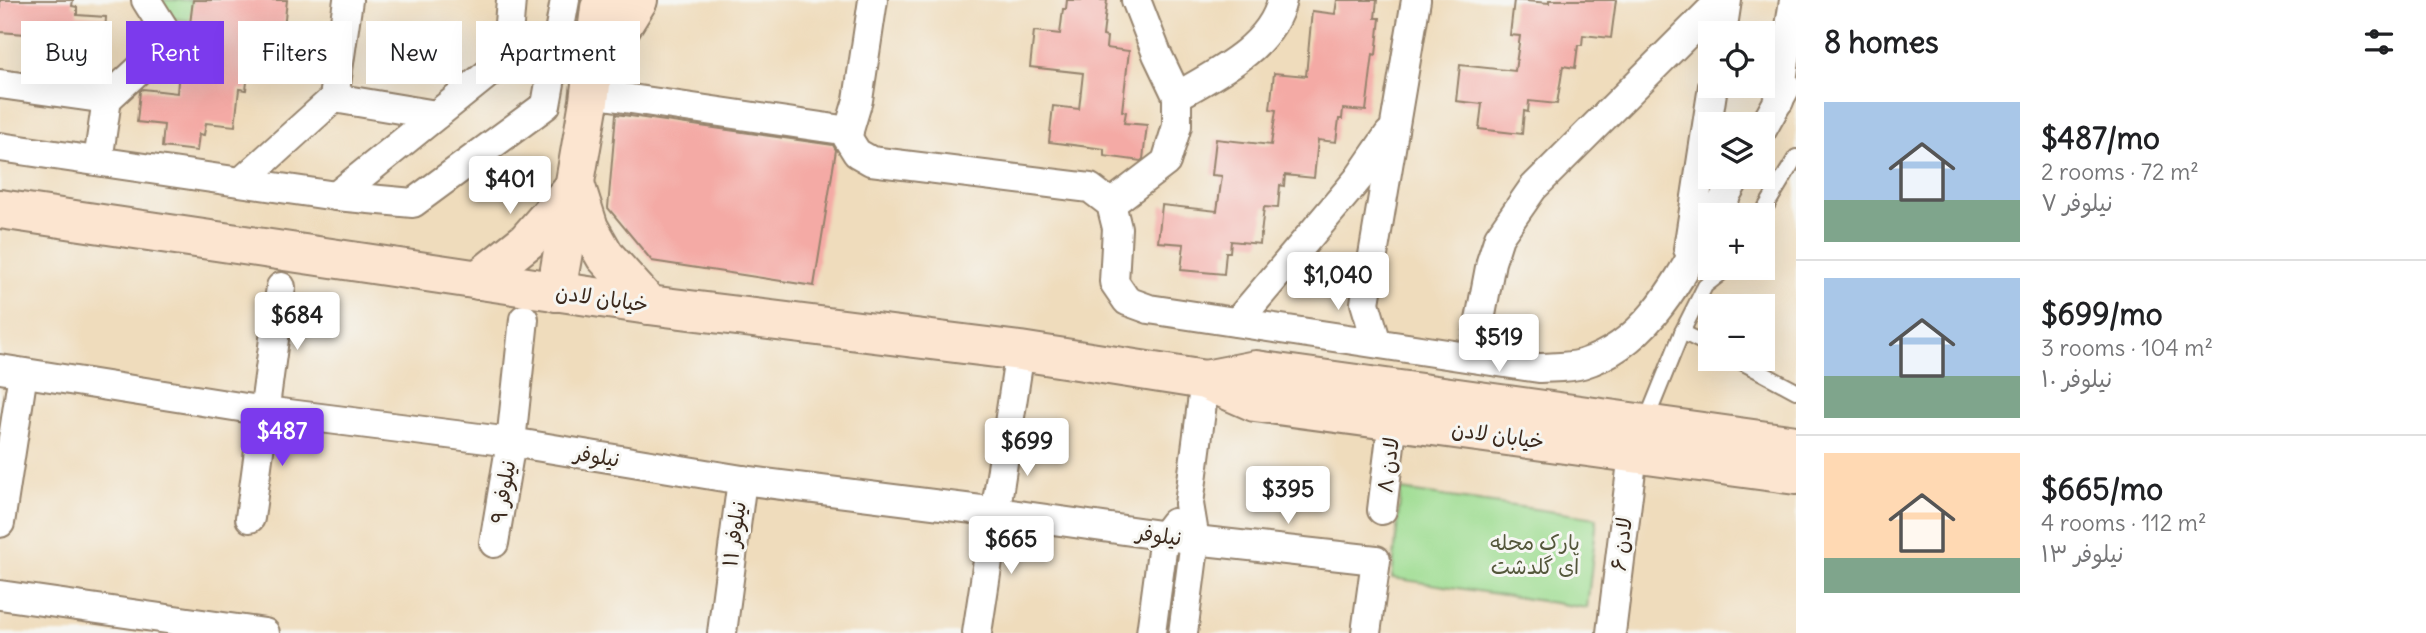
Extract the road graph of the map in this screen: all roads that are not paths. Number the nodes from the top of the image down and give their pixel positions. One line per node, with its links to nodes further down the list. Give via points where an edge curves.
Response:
1 (146, 0): 26 (street, via 163,27 161,43)
2 (348, 0): 24 (street)
3 (511, 0): 14 (street)
4 (565, 0): 15 (street)
5 (604, 0): 22 (street)
6 (638, 0): 22 (street)
7 (873, 0): 31 (street, via 858,100)
8 (1136, 0): 23 (street)
9 (1282, 0): 23 (street, via 1259,42 1229,66)
10 (1416, 0): 30 (street)
11 (1721, 0): 54 (street, via 1534,188 1499,237)
12 (1727, 0): 16 (street)
13 (1794, 0): 27 (street)
14 (509, 21)
15 (561, 21)
16 (1724, 21)
17 (1796, 69): 27 (street)
18 (476, 82): 29 (street)
19 (0, 84): 26 (street)
20 (549, 84): 37 (street, via 545,105 413,202)
21 (585, 84): 22 (street)
22 (590, 89): 31 (street); 36 (street)
23 (1177, 96): 39 (street, via 1177,127 1166,162)
24 (334, 98): 29 (street); 35 (street)
25 (1711, 98): 42 (street)
26 (107, 99): 34 (street)
27 (1779, 101): 28 (street)
28 (1773, 112)
29 (436, 115): 37 (street)
30 (1394, 126): 49 (street, via 1358,178); 52 (street, via 1365,303)
31 (848, 134): 39 (street, via 857,153 872,161 1090,188)
32 (0, 147): 34 (street)
33 (1796, 157): 38 (lane)
34 (98, 161): 35 (street)
35 (241, 182): 37 (street)
36 (575, 185): 44 (street, via 527,241); 46 (street); 47 (street, via 589,228 606,256)
37 (336, 196)
38 (1768, 203)
39 (1111, 204): 49 (street, via 1117,228 1114,282 1127,301 1149,309)
40 (0, 209): 44 (street, خیابان لادن)
41 (1698, 245): 42 (street)
42 (1685, 268): 54 (street, via 1647,324 1616,348 1581,364 1539,368)
43 (1713, 280): 50 (lane, via 1705,286)
44 (478, 281): 46 (street, خیابان لادن)
45 (281, 287): 59 (street)
46 (556, 292): 47 (street, خیابان لادن)
47 (649, 305): 53 (street, خیابان لادن)
48 (524, 319): 62 (street, ۹ نیلوفر)
49 (1237, 322): 52 (street)
50 (1682, 332): 51 (lane); 61 (lane)
51 (1698, 340)
52 (1377, 343): 54 (street)
53 (1020, 351): 57 (street, خیابان لادن); 68 (street)
54 (1473, 357)
55 (11, 371): 59 (street, نیلوفر); 70 (street)
56 (1758, 371): 58 (lane)
57 (1205, 380): 60 (street, خیابان لادن, via 1255,402); 61 (street, خیابان لادن, via 1256,370); 66 (street)
58 (1796, 391)
59 (265, 411): 62 (street, نیلوفر); 69 (street)
60 (1393, 420): 61 (street, خیابان لادن); 67 (street, ۸ لادن)
61 (1639, 440): 63 (street, خیابان لادن); 64 (street, خیابان لادن); 82 (street, ۶ لادن)
62 (511, 442): 65 (street, نیلوفر); 73 (street, ۹ نیلوفر)
63 (1796, 444)
64 (1796, 475)
65 (742, 480): 68 (street, نیلوفر); 77 (street, ۱۱ نیلوفر)
66 (1189, 503): 71 (street); 72 (street)
67 (1382, 510)
68 (997, 512): 71 (street, نیلوفر); 78 (street)
69 (250, 518)
70 (0, 523)
71 (1164, 536): 72 (street, نیلوفر); 79 (street)
72 (1195, 540): 80 (street); 81 (street, نیلوفر, via 1376,560)
73 (494, 543)
74 (0, 595): 75 (street)
75 (103, 622): 76 (street)
76 (265, 633)
77 (722, 633)
78 (977, 633)
79 (1151, 633)
80 (1183, 633)
81 (1366, 633)
82 (1611, 633)

